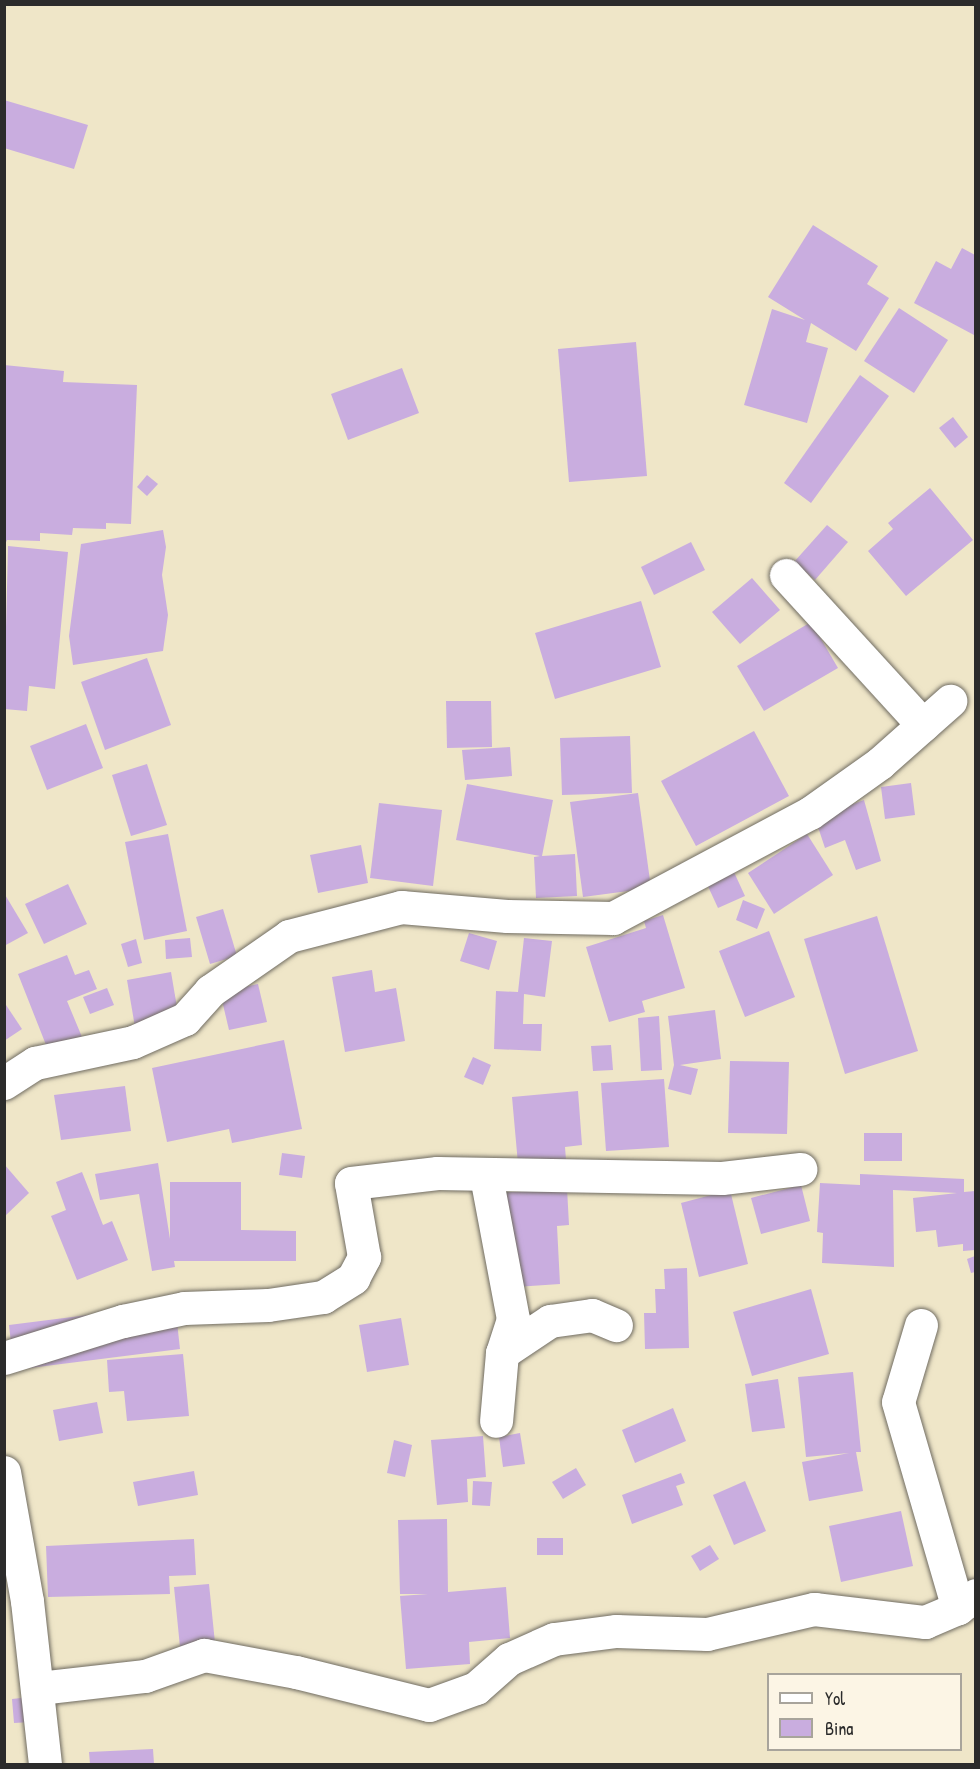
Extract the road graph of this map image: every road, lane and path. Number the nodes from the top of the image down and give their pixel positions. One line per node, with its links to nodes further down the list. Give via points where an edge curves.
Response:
1 (786, 575): 3 (street)
2 (950, 701): 3 (street)
3 (923, 725): 4 (street, via 880,764 810,813 613,918 507,916 401,907 289,936 210,992 185,1019 133,1042 35,1063)
4 (4, 1083)
5 (800, 1169): 6 (street, via 722,1178)
6 (486, 1176): 9 (street, via 513,1319); 10 (street, via 437,1173 351,1183 364,1257 353,1278 323,1297 268,1305 184,1308 123,1321)
7 (616, 1325): 9 (street, via 592,1315 550,1321)
8 (921, 1325): 13 (street, via 898,1402)
9 (502, 1353): 11 (street)
10 (4, 1358)
11 (496, 1421)
12 (4, 1472): 14 (street)
13 (967, 1602): 14 (street, via 925,1622 814,1609 707,1634 616,1631 554,1638 510,1659 476,1688 429,1706 296,1672 204,1655 145,1676)
14 (39, 1688): 15 (street)
15 (45, 1764)

